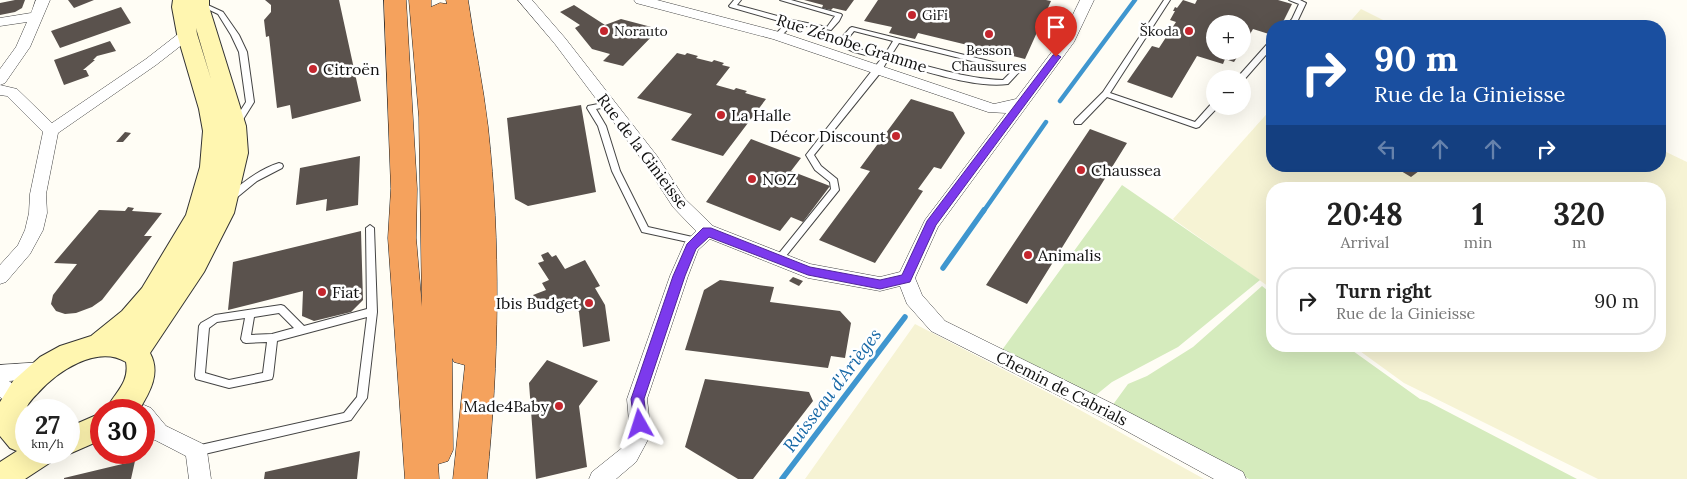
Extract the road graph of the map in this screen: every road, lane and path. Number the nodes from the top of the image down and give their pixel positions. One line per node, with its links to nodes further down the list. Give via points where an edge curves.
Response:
1 (43, 0): 15 (street)
2 (395, 0): 61 (highway, via 404,189 402,238)
3 (412, 0): 34 (highway)
4 (420, 0): 34 (highway)
5 (440, 0): 63 (highway, via 460,190)
6 (457, 0): 63 (highway, via 472,93 481,182 485,273 481,390)
7 (525, 0): 31 (street, Rue de la Ginieisse)
8 (641, 0): 19 (street, Rue Zénobe Gramme)
9 (738, 0): 18 (lane, via 732,6)
10 (783, 0): 18 (lane, via 839,15 829,29)
11 (1167, 0): 29 (lane)
12 (1292, 0): 16 (lane, via 1303,3)
13 (194, 1): 21 (street, via 182,7); 39 (street, via 199,7 235,126 237,153)
14 (1083, 4): 30 (street, via 1067,42)
15 (36, 16): 17 (street); 27 (street, via 23,47)
16 (1295, 20)
17 (0, 22)
18 (791, 22): 19 (lane)
19 (778, 36): 25 (street, Rue Zénobe Gramme)
20 (897, 40): 23 (lane); 23 (lane, via 852,29 841,43); 23 (lane, via 1017,70 1005,82 984,83)
21 (191, 44): 24 (street); 24 (street); 49 (street, via 214,131 212,166 198,216 151,295 132,319)
22 (1266, 51): 26 (lane)
23 (886, 58): 25 (lane)
24 (151, 62): 36 (street)
25 (878, 70): 32 (street, Rue Zénobe Gramme); 42 (lane, via 810,155 818,168 834,181 836,190)
26 (1248, 70)
27 (0, 80)
28 (0, 90): 36 (street, via 12,92)
29 (1106, 94): 33 (lane, via 1196,125); 35 (lane)
30 (1023, 102): 32 (street); 38 (street)
31 (608, 104): 41 (street, Rue de la Ginieisse); 41 (lane, via 591,108 602,126 616,171 645,230)
32 (993, 109): 38 (street, via 998,127 972,161)
33 (1206, 114)
34 (430, 117): 62 (highway, via 438,316)
35 (1078, 122)
36 (51, 131): 43 (street, via 34,230 24,249)
37 (279, 166): 39 (lane, via 247,182)
38 (961, 183): 44 (street, via 929,228)
39 (224, 204): 50 (street, via 195,265)
40 (370, 228): 45 (lane)
41 (702, 236): 42 (street, Rue de la Ginieisse); 64 (street, via 691,247 679,276 638,399 641,434 629,455)
42 (779, 260): 44 (street, Rue de la Ginieisse, via 808,271 880,284)
43 (0, 277)
44 (906, 278): 65 (street, Chemin de Cabrials, via 914,298 938,326)
45 (372, 312): 47 (lane); 57 (lane, via 362,398 347,417)
46 (250, 315): 47 (lane, via 280,309); 48 (lane, via 246,339); 48 (lane, via 215,319 204,326 200,376 229,384 268,376)
47 (302, 330): 48 (lane)
48 (272, 338)
49 (99, 346): 50 (street, via 119,347); 51 (street, via 81,350)
50 (134, 353): 54 (street, via 141,362 142,370)
51 (43, 370): 52 (street); 53 (street, via 22,390)
52 (0, 373)
53 (9, 392): 56 (street)
54 (136, 399)
55 (155, 432): 57 (street)
56 (13, 440)
57 (196, 451): 60 (street)
58 (22, 464): 59 (street)
59 (0, 479)
60 (200, 479)
61 (422, 479)
62 (436, 479)
63 (469, 479)
64 (600, 479)
65 (1235, 479)

